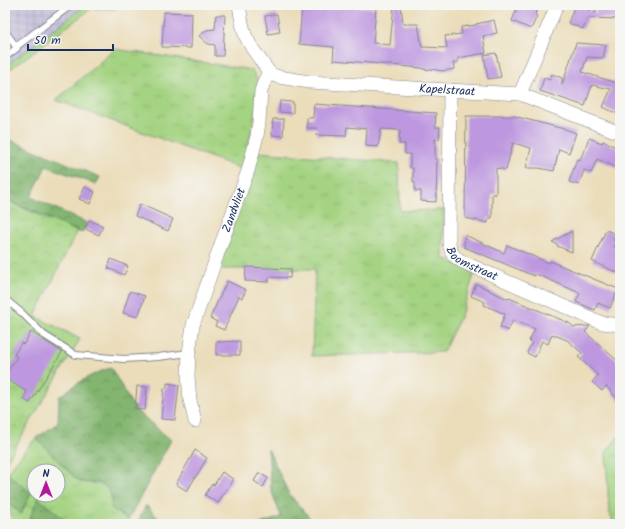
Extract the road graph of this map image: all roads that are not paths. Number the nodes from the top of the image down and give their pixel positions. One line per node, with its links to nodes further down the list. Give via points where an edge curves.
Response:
1 (71, 5): 5 (lane)
2 (239, 5): 7 (street, via 245,35)
3 (557, 5): 9 (street)
4 (5, 31): 5 (lane)
5 (16, 46): 6 (lane, via 18,48)
6 (5, 57)
7 (269, 72): 8 (street, Kapelstraat, via 279,77 309,82); 13 (street, Zandvliet, via 261,92 257,136 251,161 196,315)
8 (450, 90): 9 (street, Kapelstraat); 12 (street, Boomstraat, via 449,243 450,251 455,258 602,323)
9 (520, 94): 10 (street, Kapelstraat)
10 (620, 133)
11 (5, 299): 13 (lane, via 44,335 76,355 124,359)
12 (620, 325)
13 (189, 353): 14 (street, Zandvliet, via 190,400)
14 (196, 423)

